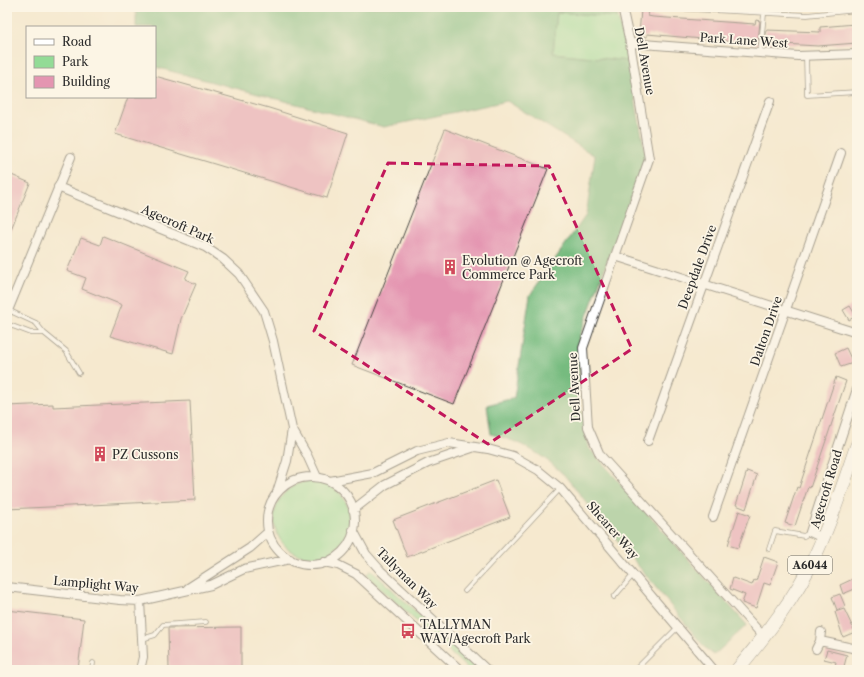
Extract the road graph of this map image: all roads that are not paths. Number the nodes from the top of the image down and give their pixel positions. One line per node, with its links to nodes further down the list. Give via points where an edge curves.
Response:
1 (634, 7): 4 (lane)
2 (654, 7): 5 (lane)
3 (857, 10): 5 (lane, via 807,15)
4 (623, 11): 6 (street, Dell Avenue)
5 (764, 14): 7 (lane)
6 (630, 43): 7 (street, Park Lane West); 15 (street, Dell Avenue, via 649,159)
7 (760, 54): 9 (street, Park Lane West)
8 (857, 54): 9 (street, Park Lane West)
9 (806, 56): 10 (lane, via 807,95)
10 (857, 92)
11 (770, 101): 16 (street, Deepdale Drive)
12 (842, 153): 17 (street, Dalton Drive)
13 (71, 157): 14 (street)
14 (58, 187): 18 (street); 24 (street, Agecroft Park, via 205,247 239,274 264,311)
15 (615, 256): 16 (street); 50 (street, Dell Avenue, via 583,348 588,428 600,455)
16 (704, 284): 17 (street); 25 (street, Deepdale Drive)
17 (786, 310): 21 (street); 33 (street, Dalton Drive)
18 (8, 312): 20 (lane, via 36,323)
19 (7, 324): 20 (lane, via 31,333)
20 (44, 333): 22 (lane, via 66,351)
21 (857, 333)
22 (79, 373)
23 (857, 389): 36 (street, Agecroft Road)
24 (292, 429): 28 (street); 31 (street, via 287,461)
25 (648, 441)
26 (857, 445): 37 (main road, Agecroft Road / A6044)
27 (475, 447): 29 (street, Shearer Way, via 450,443 417,451 373,473); 30 (street, Shearer Way, via 500,452 526,462); 32 (street, via 415,469 385,485)
28 (317, 477): 29 (street); 31 (street, via 302,477 288,483)
29 (330, 481): 32 (street, via 349,498)
30 (560, 488): 41 (street, Shearer Way); 43 (lane)
31 (277, 493): 35 (street, via 266,518)
32 (353, 510): 34 (street)
33 (713, 517)
34 (354, 530): 40 (street, via 343,550); 58 (street, Tallyman Way, via 366,554 381,571)
35 (268, 532): 39 (street, via 280,552); 44 (street, via 250,548)
36 (810, 532): 37 (street, Agecroft Road); 38 (lane, via 804,536 775,531)
37 (823, 538): 50 (main road, Agecroft Road / A6044, via 796,591)
38 (769, 549)
39 (290, 559): 40 (street, via 312,564); 44 (street, Lamplight Way, via 244,569 211,585)
40 (324, 562): 57 (street, via 338,565 356,574)
41 (634, 574): 45 (lane); 48 (street, Shearer Way)
42 (7, 587): 46 (street, Lamplight Way)
43 (465, 591)
44 (182, 592): 46 (street, Lamplight Way)
45 (614, 598)
46 (140, 601): 51 (street)
47 (206, 622): 51 (lane, via 163,625 155,635)
48 (677, 628): 54 (street, Shearer Way); 59 (lane)
49 (821, 632): 52 (street, via 818,645)
50 (764, 637): 60 (main road, Agecroft Road / A6044)
51 (142, 639): 56 (street, via 144,657)
52 (857, 649)
53 (93, 663): 55 (lane)
54 (711, 667)
55 (92, 670)
56 (140, 670)
57 (460, 670)
58 (487, 670)
59 (635, 670)
60 (737, 670)

